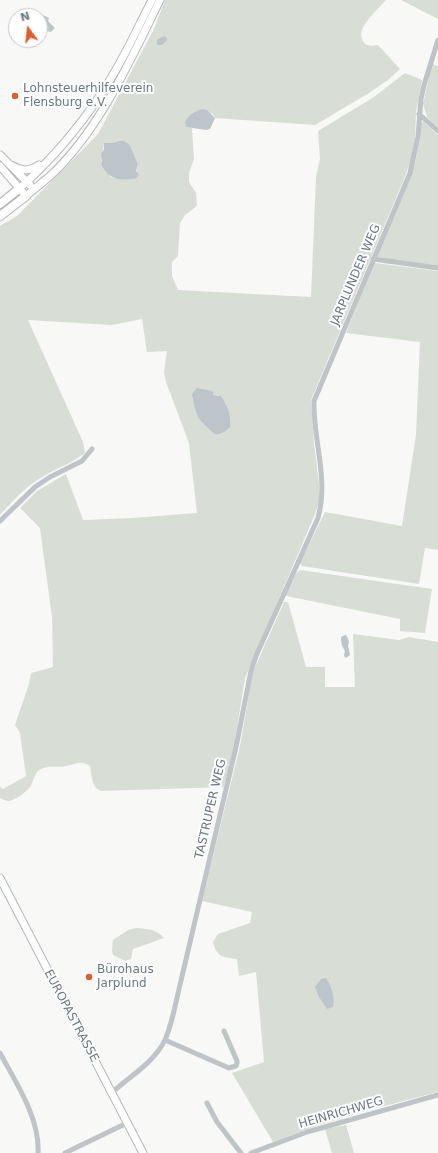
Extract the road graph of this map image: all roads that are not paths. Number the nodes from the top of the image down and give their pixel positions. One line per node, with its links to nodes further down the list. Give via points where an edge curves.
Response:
1 (152, 0): 6 (main road, via 102,93)
2 (160, 0): 12 (main road, via 101,112 72,152)
3 (438, 40): 4 (street, JARPLUNDER WEG, via 424,85)
4 (419, 114): 5 (street); 16 (street, JARPLUNDER WEG, via 418,137 410,173)
5 (438, 132)
6 (58, 150): 8 (main road, via 32,170 19,170); 10 (main road)
7 (0, 154): 8 (main road)
8 (11, 165): 10 (main road)
9 (0, 166): 11 (main road)
10 (27, 182): 11 (main road); 12 (main road)
11 (20, 188): 13 (main road); 14 (highway)
12 (34, 189): 13 (main road)
13 (26, 196): 15 (highway)
14 (0, 204)
15 (0, 216)
16 (373, 259): 17 (street); 19 (street, JARPLUNDER WEG, via 314,401 322,480)
17 (438, 268)
18 (92, 449): 20 (street, via 82,461 50,477 35,488)
19 (318, 518): 23 (street, TASTRUPER WEG, via 251,671 180,989)
20 (0, 521)
21 (0, 878): 25 (main road, EUROPASTRASSE)
22 (224, 1031): 23 (street, via 237,1061 236,1066 229,1068)
23 (165, 1040): 25 (street, TASTRUPER WEG, via 154,1056)
24 (0, 1053): 30 (street, via 24,1097 36,1129)
25 (111, 1092): 28 (main road, EUROPASTRASSE)
26 (438, 1095): 34 (street, HEINRICHWEG, via 307,1132)
27 (207, 1104): 33 (street, via 217,1122)
28 (127, 1123): 29 (street); 32 (main road, EUROPASTRASSE)
29 (72, 1152): 31 (street)
30 (38, 1153)
31 (65, 1153)
32 (143, 1153)
33 (241, 1153)
34 (251, 1153)

